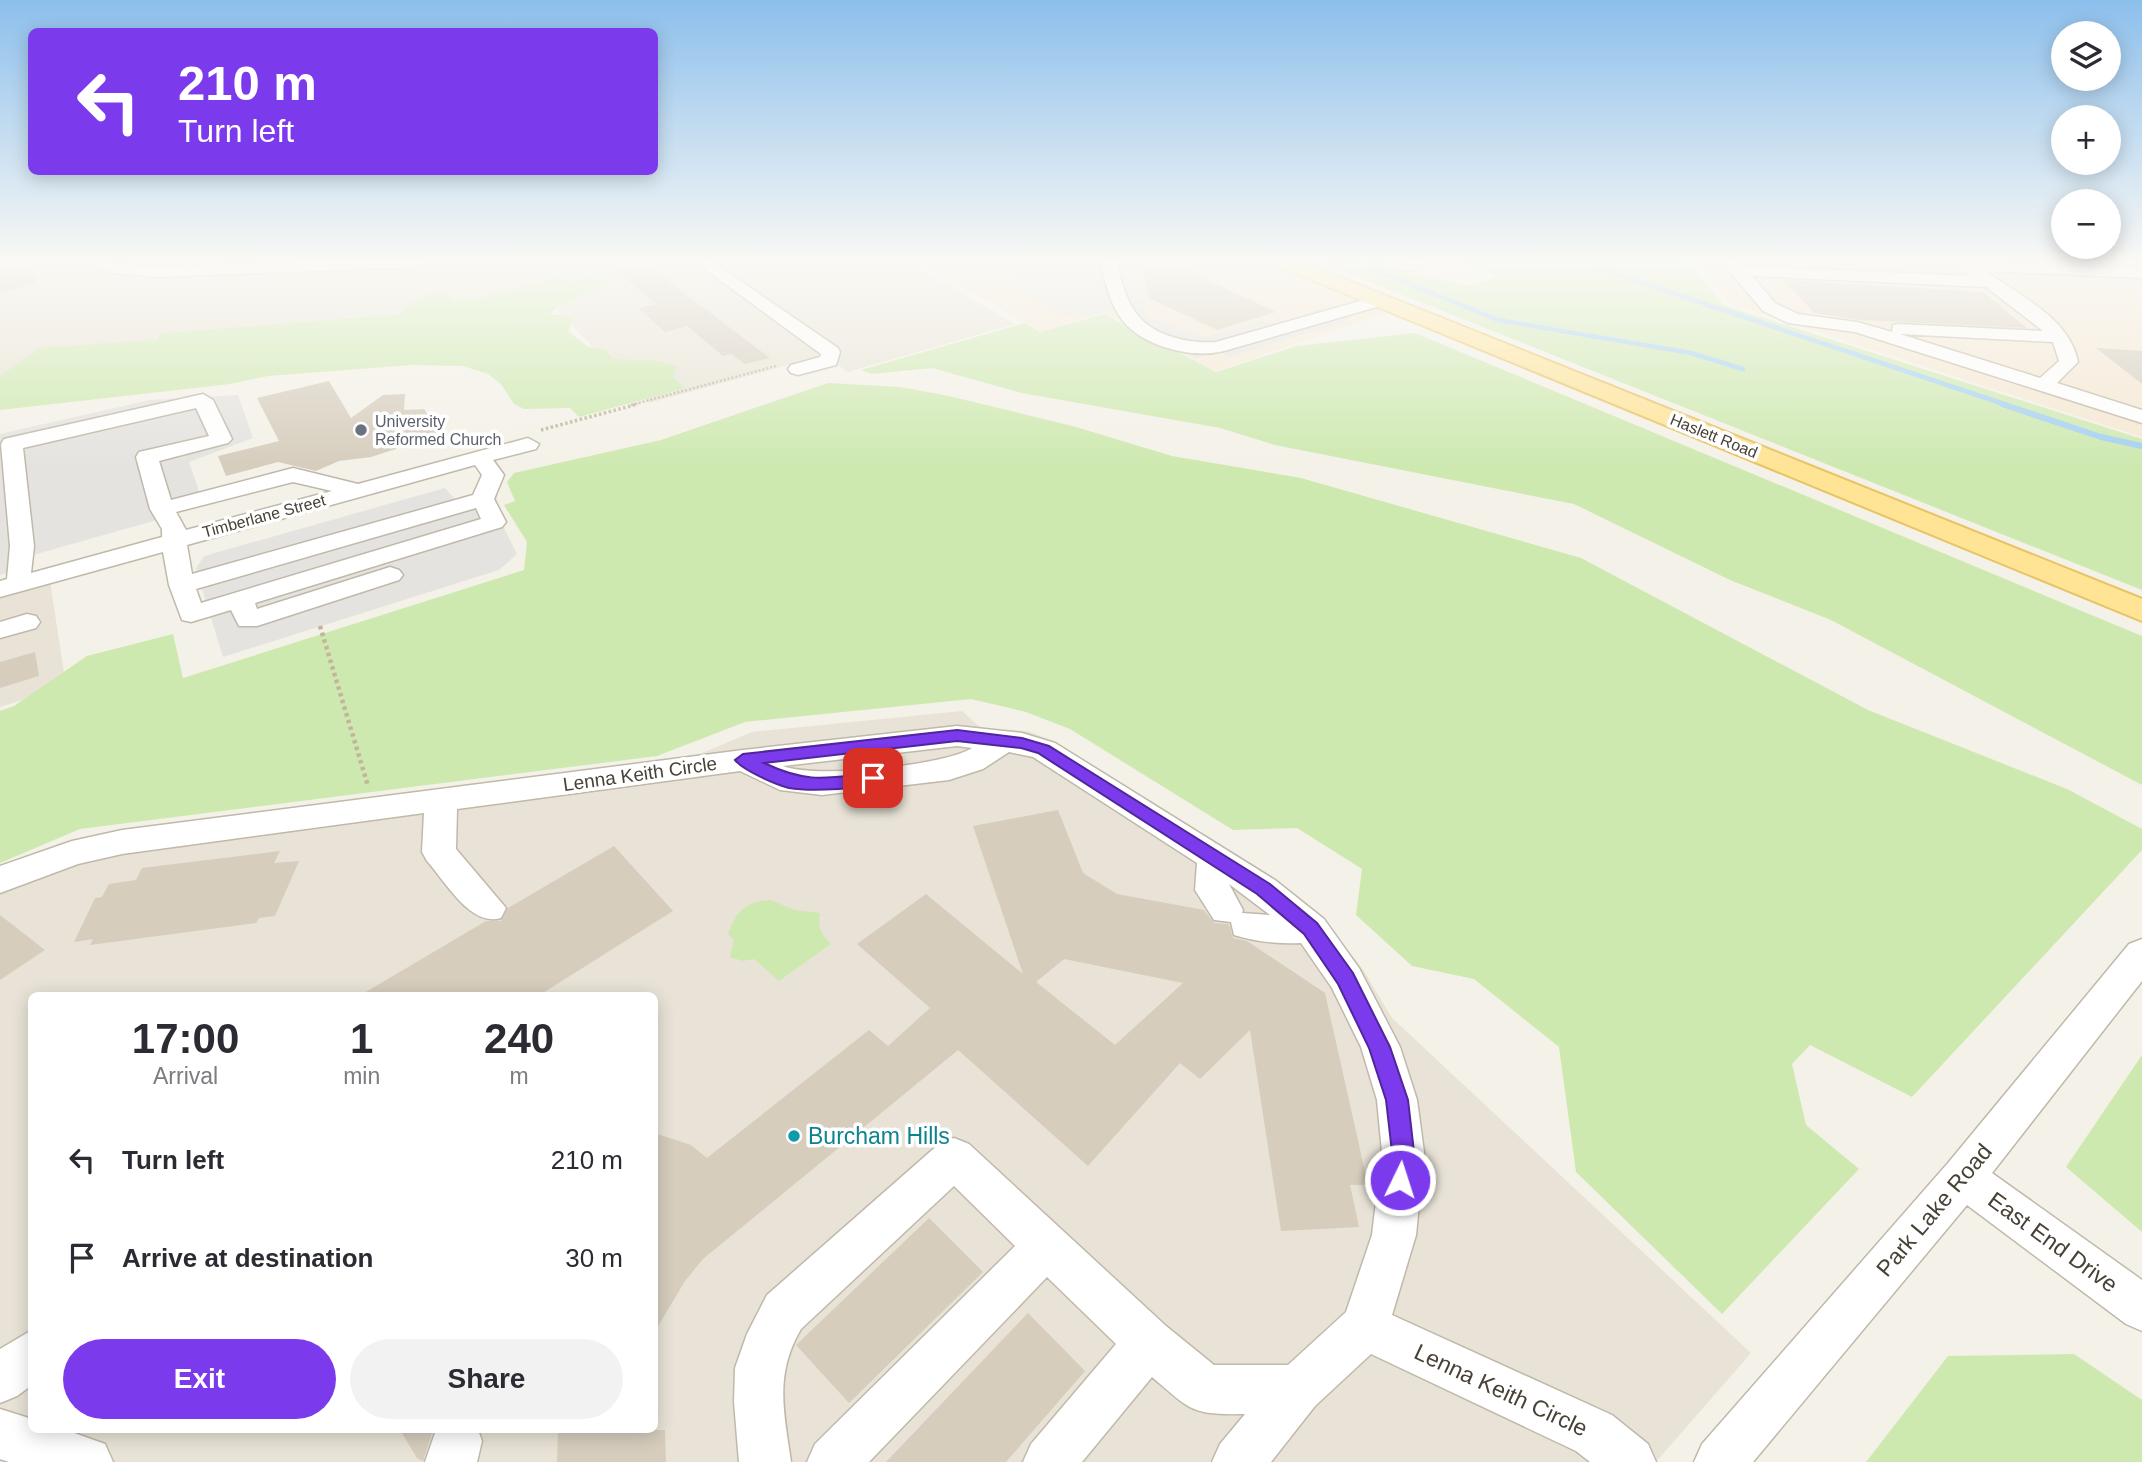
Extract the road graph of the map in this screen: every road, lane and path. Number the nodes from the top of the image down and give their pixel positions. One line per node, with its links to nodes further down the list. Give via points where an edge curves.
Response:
1 (800, 330): 10 (street, via 831,352 829,361)
2 (1152, 330): 3 (street, via 1195,349)
3 (1276, 330)
4 (1455, 330): 22 (main road, Haslett Road)
5 (1867, 330): 11 (street)
6 (1922, 330): 8 (street)
7 (2054, 330): 8 (street)
8 (2059, 337): 11 (street, via 2069,362)
9 (777, 365): 13 (path)
10 (798, 369)
11 (2043, 385): 12 (street)
12 (2142, 416)
13 (534, 437): 15 (street, Timberlane Street)
14 (6, 443): 18 (street, via 203,400 221,439 147,457); 21 (street, via 22,543)
15 (480, 457): 16 (street, Timberlane Street); 17 (street, via 493,475)
16 (358, 490): 18 (street, via 293,475); 19 (street, Timberlane Street)
17 (483, 499): 20 (street); 20 (street, via 501,541 248,620 240,599 191,614)
18 (162, 509): 19 (street, via 174,529)
19 (175, 541): 20 (street); 21 (street, Timberlane Street)
20 (183, 585)
21 (10, 586)
22 (2142, 611)
23 (27, 622): 25 (street)
24 (320, 626): 27 (path, via 367,773 370,796)
25 (0, 630)
26 (441, 800): 27 (street, Lenna Keith Circle); 28 (street, Lenna Keith Circle, via 743,760 791,782 822,784 949,769 972,762 1004,741 1044,750); 30 (street, via 439,852)
27 (366, 810): 29 (street, Lenna Keith Circle, via 122,842 72,853)
28 (1214, 858): 31 (street, via 1263,889); 31 (street, via 1212,890 1237,918 1277,930)
29 (0, 880)
30 (489, 908)
31 (1311, 929): 36 (street, via 1352,990 1380,1047 1397,1100 1403,1152 1394,1235)
32 (2142, 954): 33 (street, Park Lake Road)
33 (1963, 1177): 35 (street, East End Drive); 48 (street, Park Lake Road)
34 (1046, 1246): 37 (street); 43 (street, via 954,1157 783,1312 767,1338 757,1370); 44 (street)
35 (2142, 1308)
36 (1365, 1327): 40 (street); 47 (street, Lenna Keith Circle, via 1594,1433)
37 (1149, 1343): 40 (street, via 1205,1390); 45 (street)
38 (28, 1357): 39 (street)
39 (0, 1379)
40 (1298, 1390): 46 (street)
41 (0, 1434): 42 (street)
42 (88, 1462)
43 (765, 1462)
44 (833, 1462)
45 (1049, 1462)
46 (1238, 1462)
47 (1630, 1462)
48 (1720, 1462)

